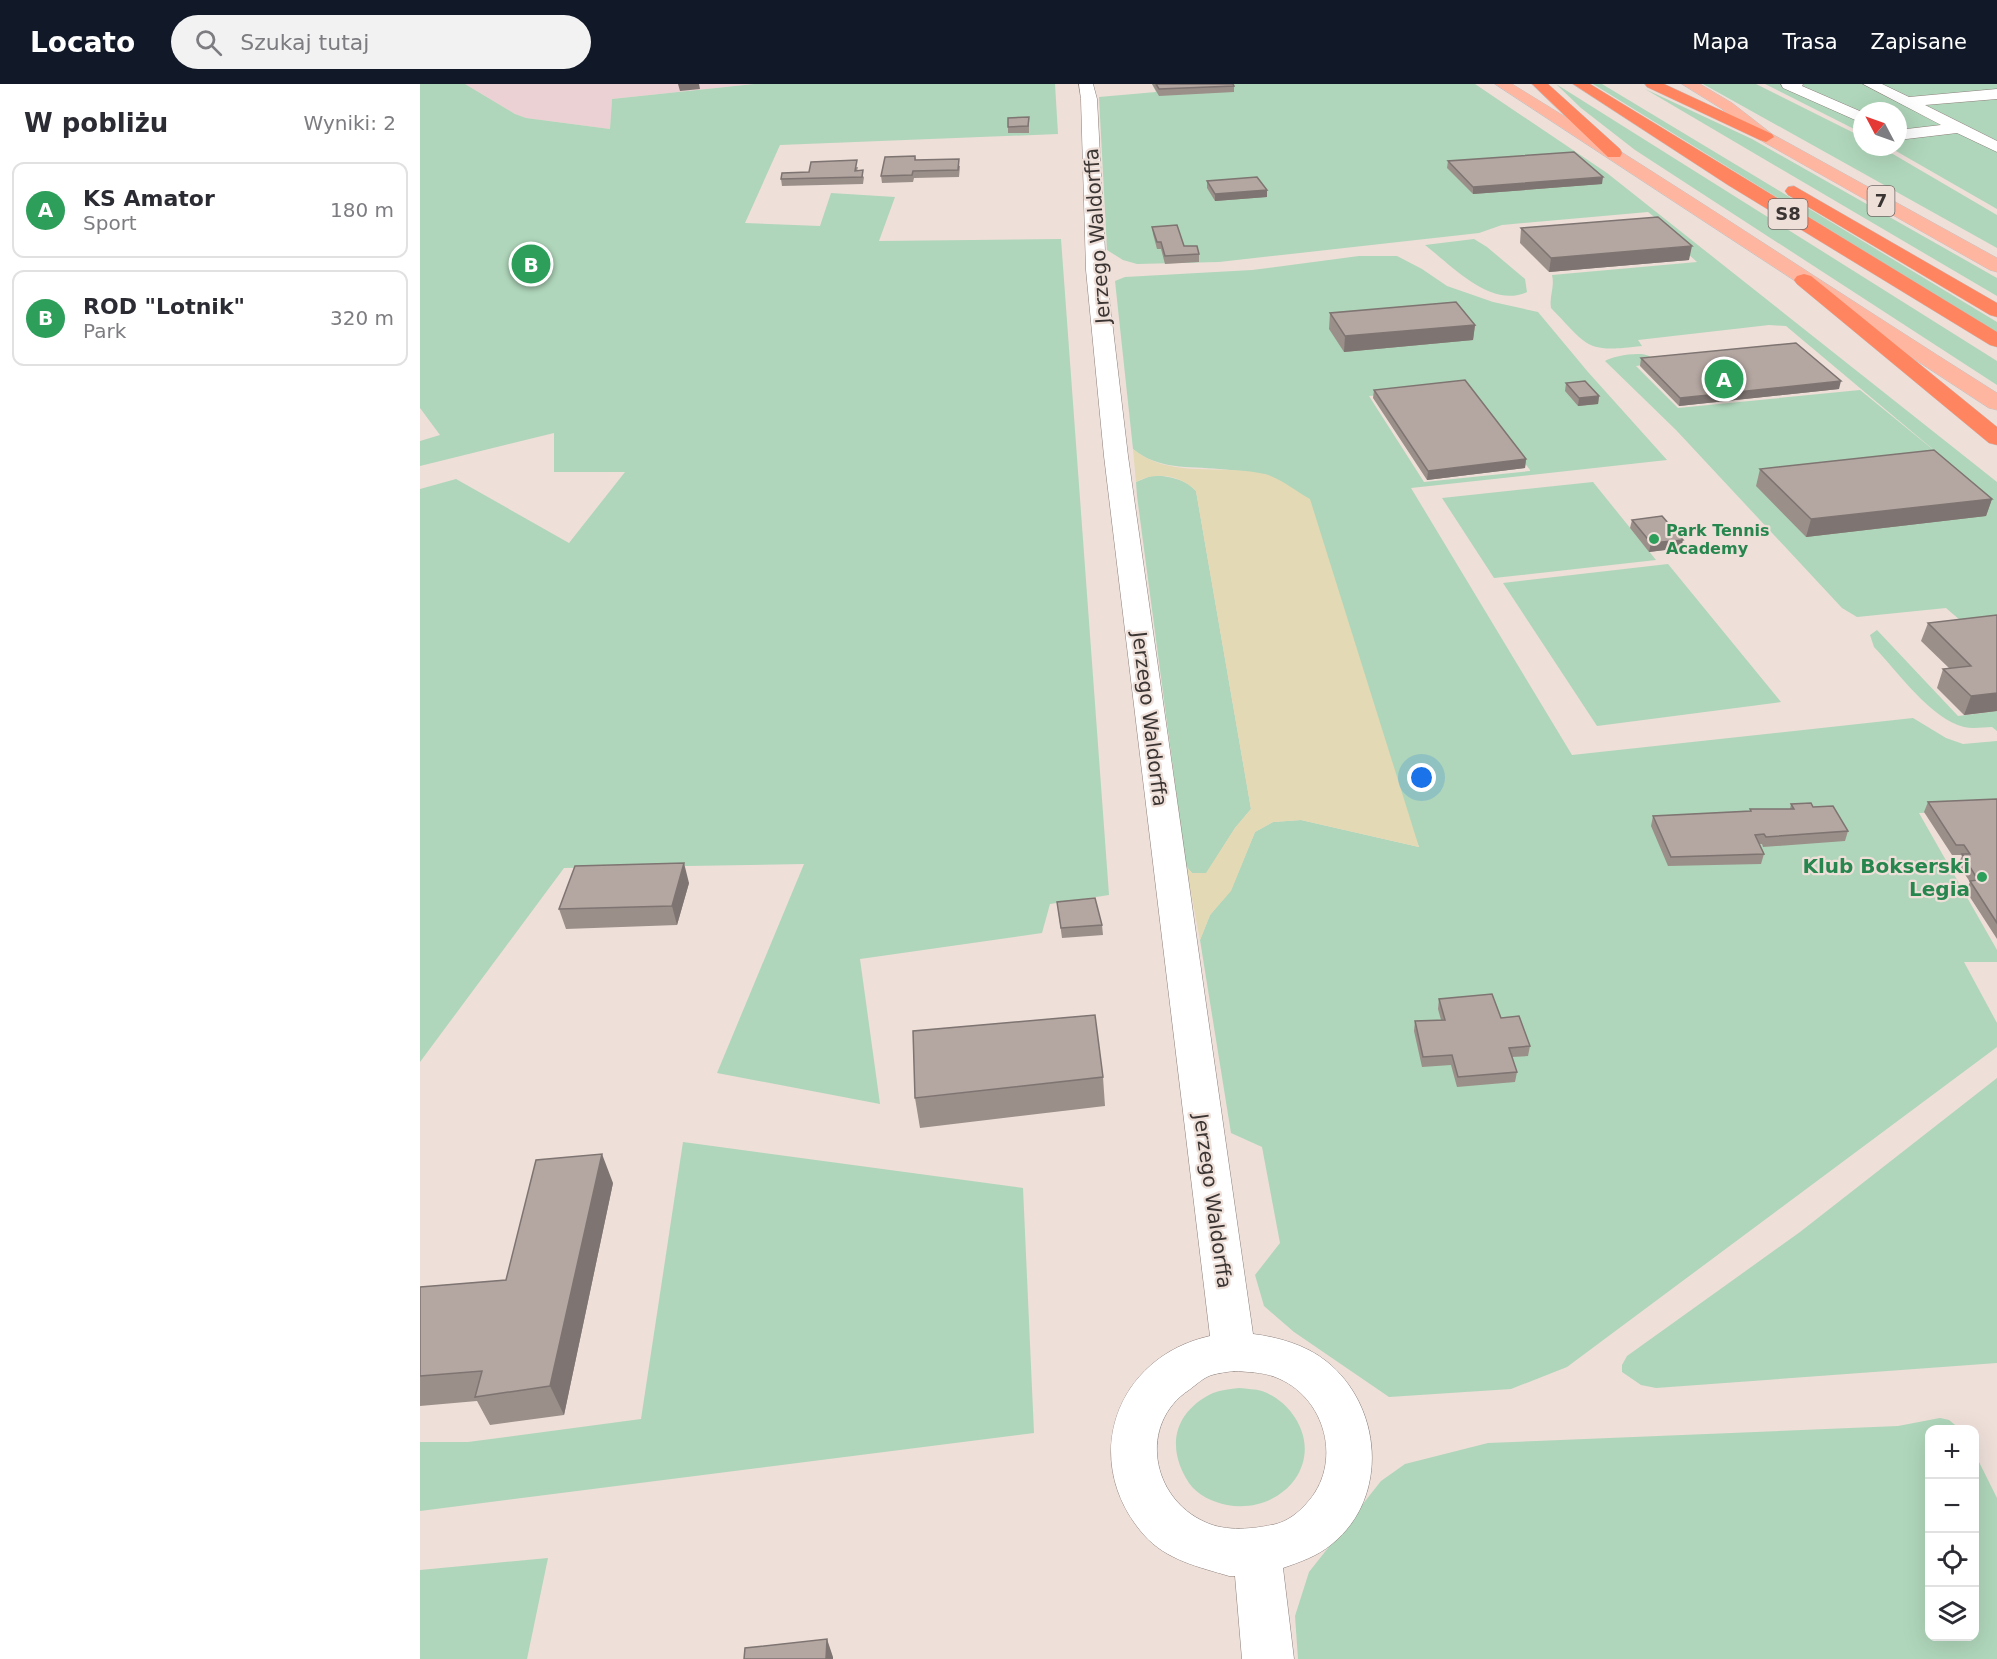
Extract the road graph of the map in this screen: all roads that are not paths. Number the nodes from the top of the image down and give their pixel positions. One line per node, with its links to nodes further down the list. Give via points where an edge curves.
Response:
1 (1086, 84): 25 (street, Jerzego Waldorffa, via 1096,270 1116,456)
2 (1502, 84): 17 (main road)
3 (1539, 84): 17 (highway)
4 (1580, 84): 22 (highway, S8)
5 (1653, 84): 15 (highway, 7)
6 (1689, 84): 15 (main road, via 1727,106)
7 (1796, 84): 11 (street, via 1788,85)
8 (1870, 84): 10 (street)
9 (1997, 94): 10 (street)
10 (1907, 102): 13 (street)
11 (1853, 114)
12 (1988, 126): 13 (street)
13 (1961, 129): 14 (street); 16 (street)
14 (1907, 134)
15 (1766, 137): 19 (main road, 7)
16 (1997, 147)
17 (1614, 153): 20 (main road)
18 (1782, 183): 21 (highway, S8)
19 (1997, 266)
20 (1804, 280): 23 (main road); 24 (highway)
21 (1997, 311)
22 (1997, 341)
23 (1997, 403)
24 (1997, 438)
25 (1234, 1352): 26 (street, via 1264,1354 1292,1364 1317,1380 1336,1403 1348,1430 1351,1463 1342,1494 1322,1523 1293,1542); 26 (street, via 1200,1358 1170,1374 1147,1398 1134,1429 1132,1462 1141,1493 1169,1527 1188,1540 1221,1552)
26 (1257, 1553): 27 (street)
27 (1268, 1659)

